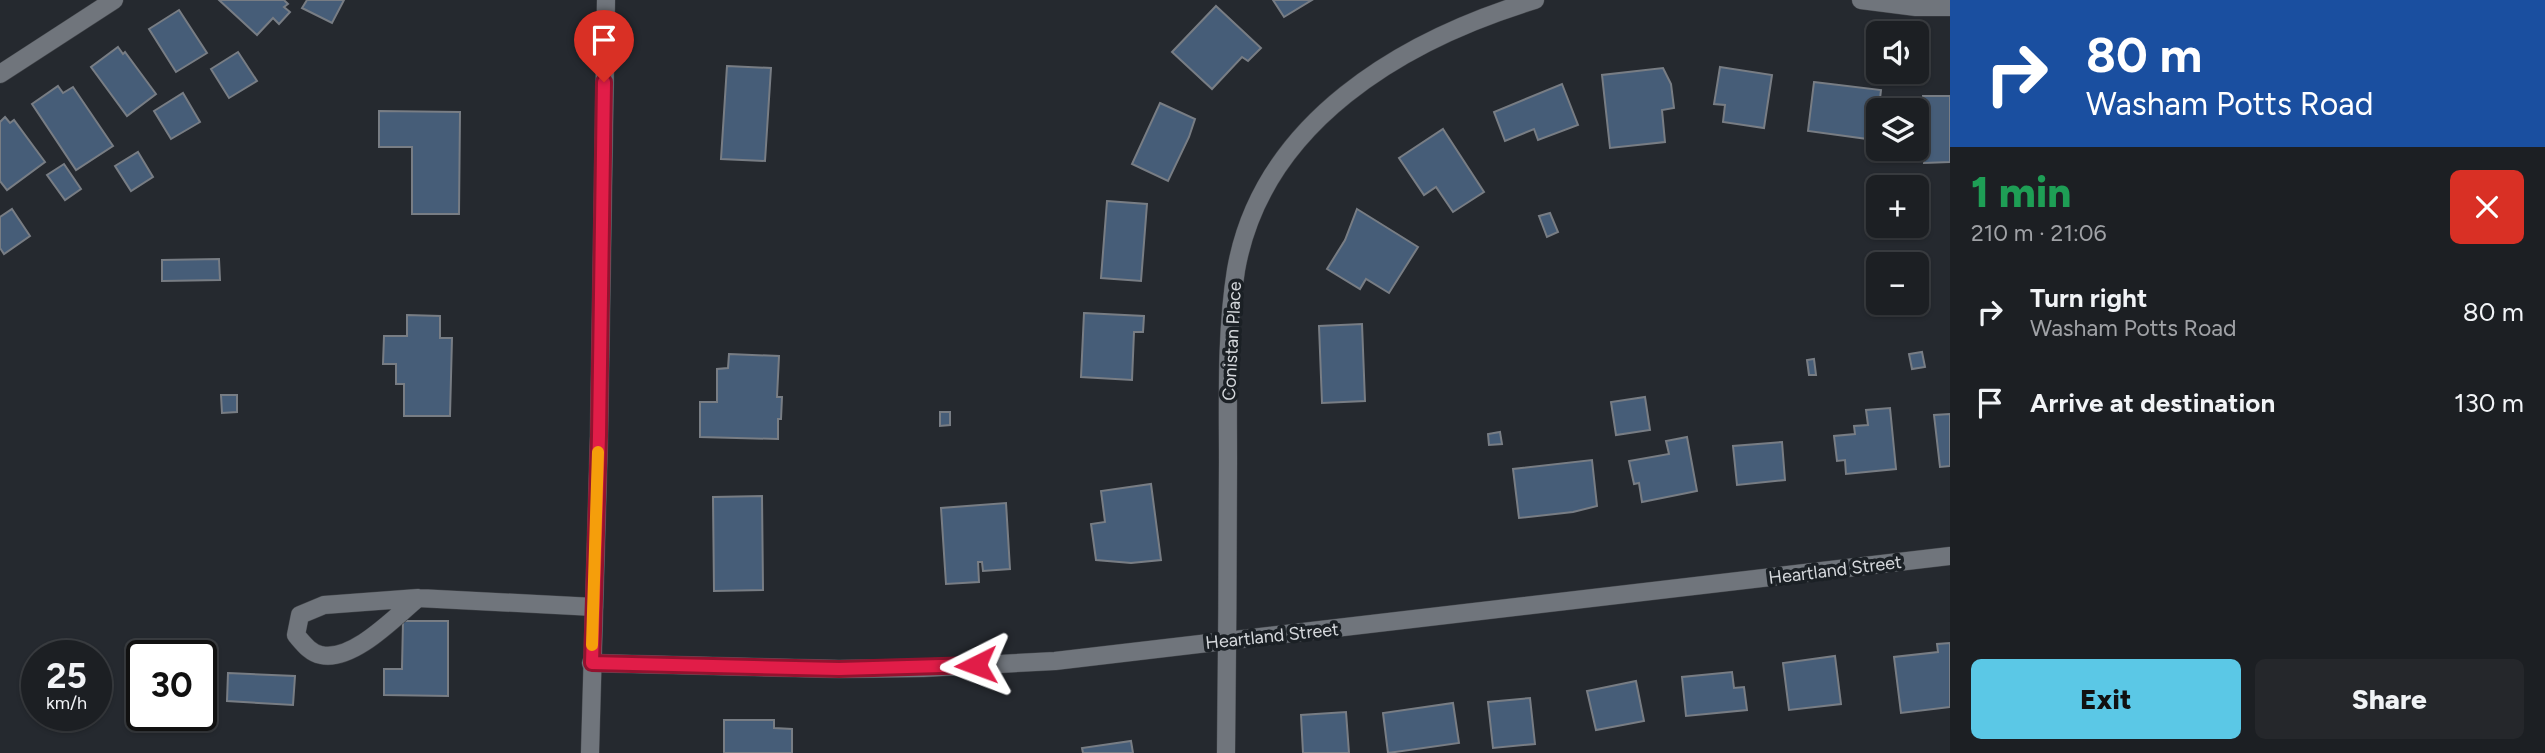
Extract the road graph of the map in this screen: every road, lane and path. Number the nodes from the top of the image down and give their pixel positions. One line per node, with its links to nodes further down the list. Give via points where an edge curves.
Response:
1 (606, 0): 9 (street)
2 (1535, 0): 10 (street, Conistan Place, via 1435,38 1350,89 1302,135 1262,195 1242,244 1232,305)
3 (1861, 0): 5 (street)
4 (110, 1): 6 (street)
5 (1950, 7)
6 (0, 74)
7 (1950, 556): 10 (street, Heartland Street)
8 (418, 598): 8 (street, via 324,605 300,615 296,635 323,656 352,650); 9 (street)
9 (594, 607): 11 (street)
10 (1227, 640): 11 (street, Heartland Street, via 1055,661 923,668); 13 (street, Conistan Place)
11 (592, 663): 12 (street)
12 (590, 753)
13 (1226, 753)

